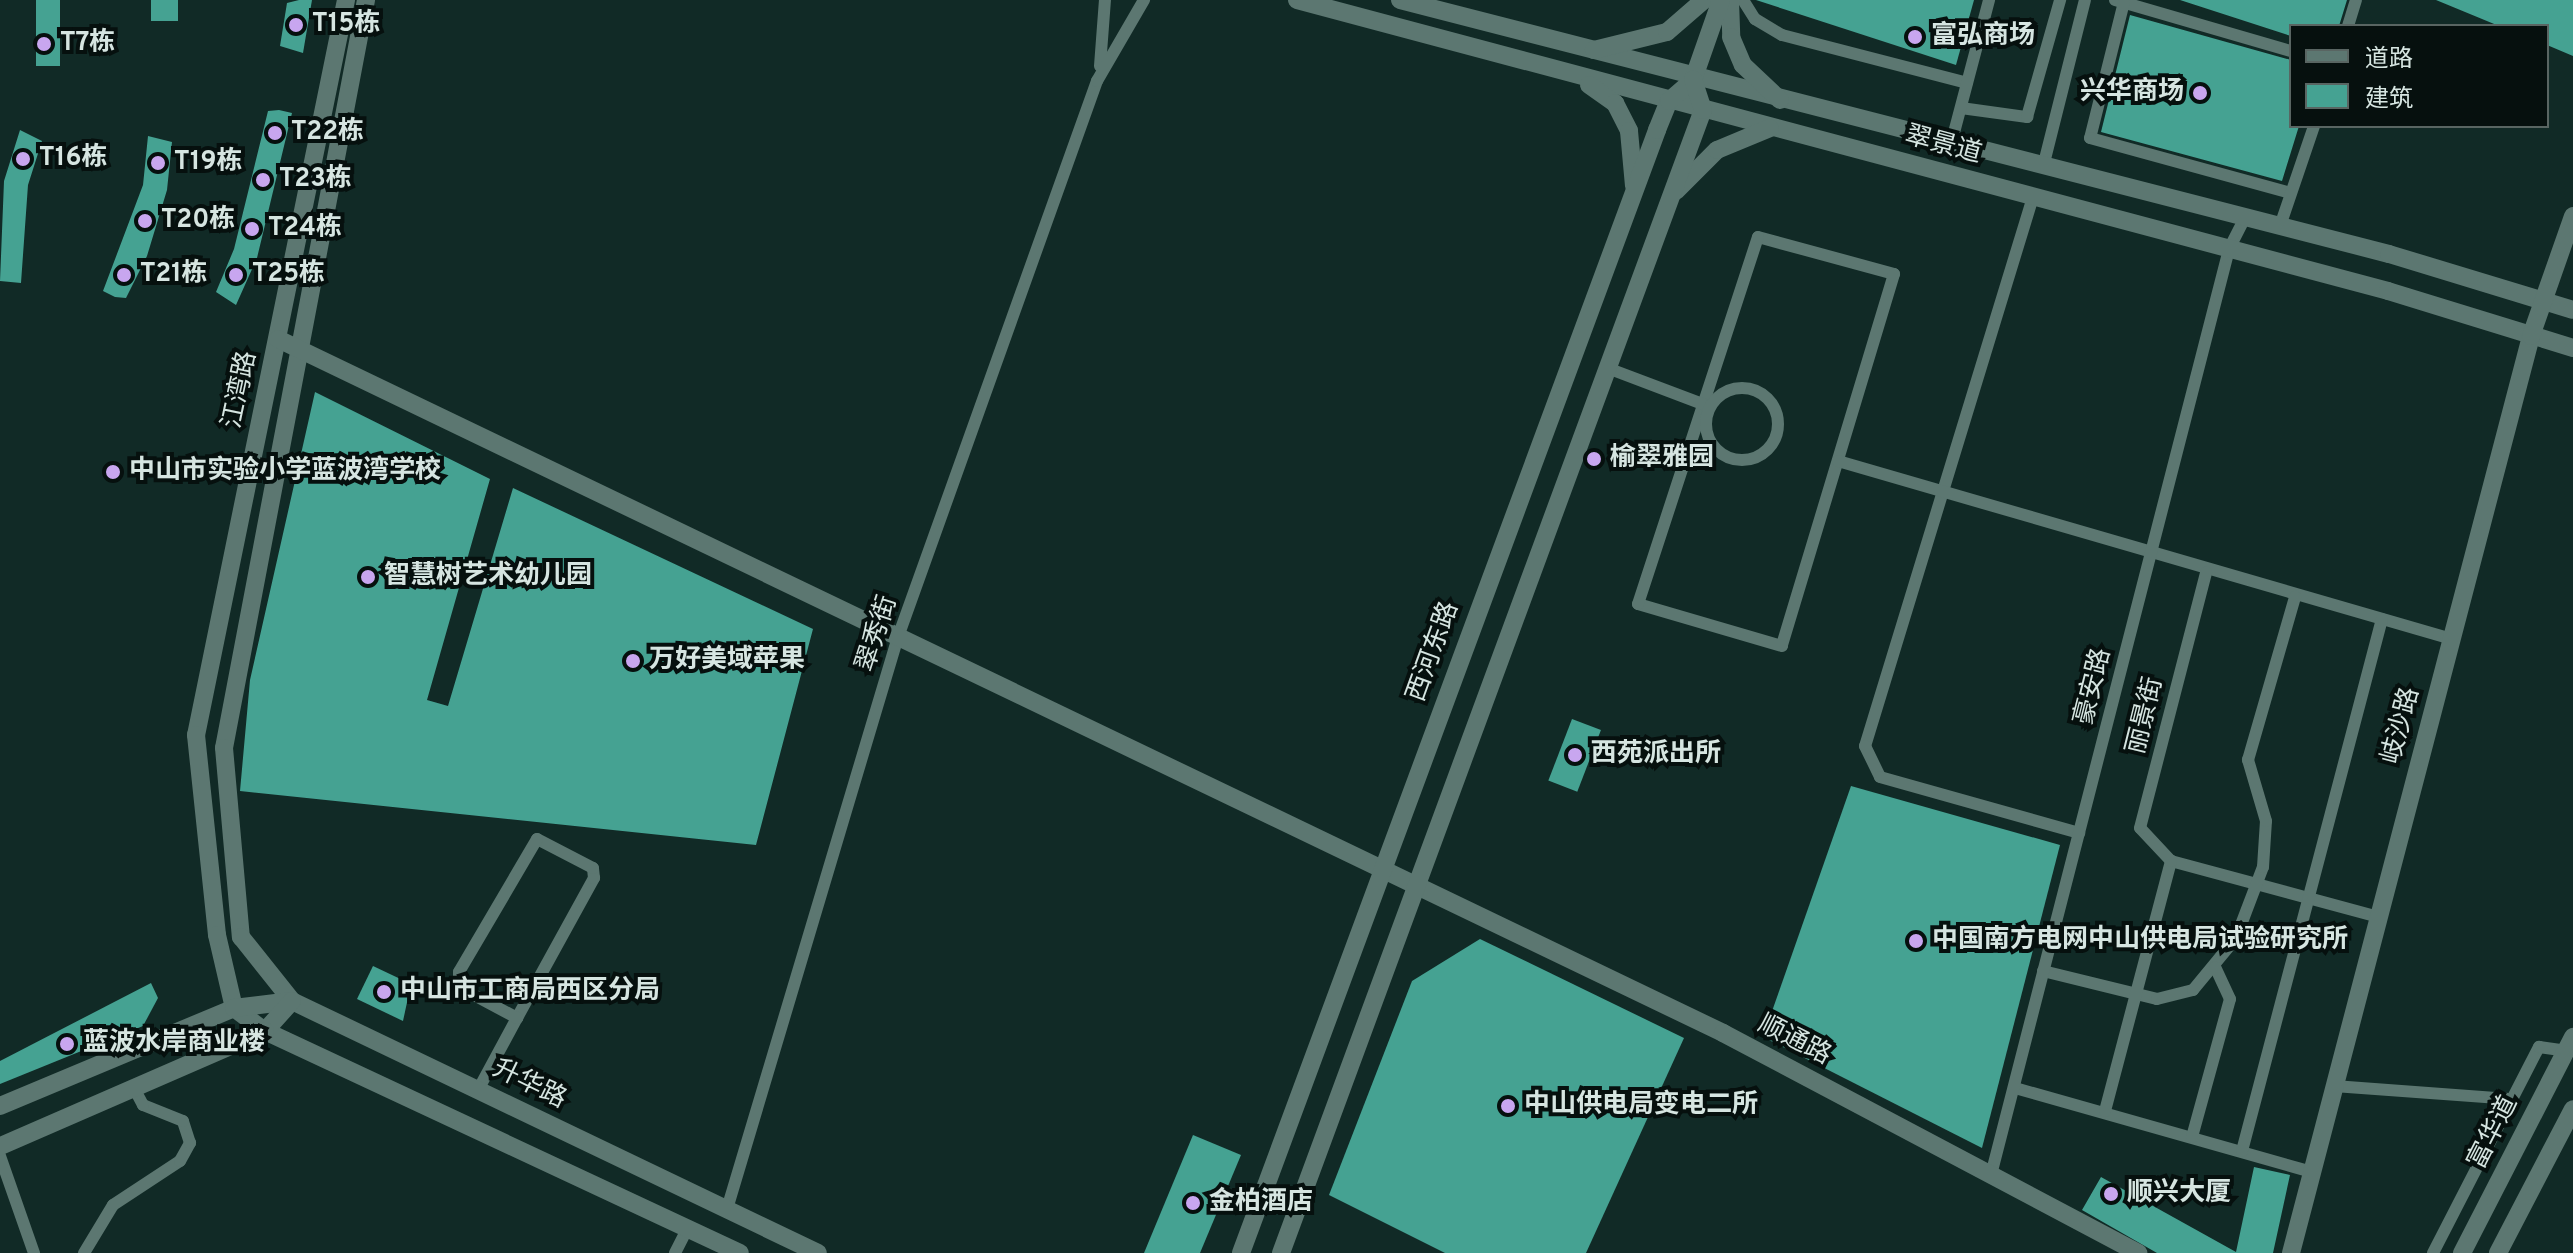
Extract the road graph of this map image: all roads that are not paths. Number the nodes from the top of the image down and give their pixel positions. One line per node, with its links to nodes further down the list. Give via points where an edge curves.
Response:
1 (346, 0): 42 (street, 江湾路)
2 (366, 0): 42 (street, 江湾路)
3 (1105, 0): 21 (street)
4 (1144, 0): 21 (street)
5 (1297, 0): 19 (street, 翠景道)
6 (1400, 0): 18 (street, 翠景道)
7 (1704, 0): 18 (street, via 1642,44)
8 (1721, 0): 20 (street, 西河东路)
9 (1730, 0): 24 (street, via 1731,37 1743,65)
10 (1743, 0): 22 (street, via 1755,19 1782,35)
11 (1989, 0): 22 (street)
12 (2060, 0): 25 (street, via 2027,117)
13 (2085, 0): 30 (street)
14 (2356, 0): 16 (street)
15 (2119, 1): 17 (street); 32 (street, via 2090,138)
16 (2349, 24)
17 (2289, 50)
18 (1585, 51): 20 (street, 翠景道)
19 (1573, 75): 23 (street, 翠景道); 31 (street, via 1615,103 1629,131)
20 (1693, 80): 23 (street, 西河东路); 24 (street, 翠景道); 26 (street)
21 (1097, 81): 52 (street, 翠秀街)
22 (1967, 83): 25 (street)
23 (1669, 101): 26 (street, 翠景道); 31 (street, 西河东路)
24 (1782, 102): 29 (street, 翠景道)
25 (1961, 108): 29 (street)
26 (1703, 110): 27 (street, 翠景道); 33 (street)
27 (1770, 128): 33 (street, via 1717,150); 34 (street, 翠景道)
28 (2313, 128): 32 (street)
29 (1951, 144): 30 (street, 翠景道)
30 (2043, 167): 36 (street, 翠景道)
31 (1634, 190): 56 (street, 西河东路)
32 (2291, 193): 37 (street)
33 (1671, 196): 44 (street)
34 (2033, 197): 38 (street, 翠景道); 47 (street)
35 (2573, 216): 39 (street, 岐沙路)
36 (2245, 217): 37 (street, 翠景道); 38 (street, 豪安路)
37 (2280, 226): 39 (street, 翠景道)
38 (2229, 249): 41 (street, 翠景道); 48 (street, 豪安路)
39 (2544, 301): 40 (street, 翠景道); 41 (street, 岐沙路)
40 (2573, 310)
41 (2531, 336): 43 (street, 翠景道); 53 (street, 岐沙路)
42 (286, 343): 52 (street, 顺通路); 61 (street, 江湾路, via 224,748); 66 (street, 江湾路, via 196,735 217,935)
43 (2573, 348)
44 (1610, 369): 45 (street); 58 (street)
45 (1707, 406): 45 (street, via 1739,388 1762,394 1777,413 1776,437 1760,455 1727,456 1710,441); 46 (street, via 1758,237 1894,274); 46 (street, via 1638,604 1782,646)
46 (1838, 461): 47 (street)
47 (1945, 496): 48 (street); 54 (street, via 1865,746 1866,760 1880,777)
48 (2150, 556): 49 (street); 54 (street, 豪安路)
49 (2206, 572): 50 (street); 55 (street, 丽景街, via 2140,828)
50 (2295, 597): 51 (street); 57 (street, via 2248,760 2266,821)
51 (2382, 619): 53 (street); 59 (street)
52 (898, 637): 56 (street, 顺通路); 85 (street, 翠秀街)
53 (2452, 639): 60 (street, 岐沙路)
54 (2079, 833): 63 (street, 豪安路)
55 (2171, 861): 57 (street); 64 (street)
56 (1381, 869): 58 (street, 顺通路); 93 (street, 西河东路)
57 (2258, 884): 59 (street); 62 (street)
58 (1420, 887): 83 (street, 顺通路); 94 (street)
59 (2309, 898): 60 (street); 81 (street)
60 (2379, 917): 71 (street, 岐沙路)
61 (241, 937): 65 (street, 升华路)
62 (2215, 967): 64 (street, via 2193,990 2157,999); 79 (street, via 2230,999)
63 (2043, 971): 64 (street); 73 (street, 豪安路)
64 (2136, 994): 78 (street)
65 (292, 1001): 66 (street); 68 (street); 74 (street, 升华路)
66 (234, 1008): 68 (street); 70 (street)
67 (517, 1018): 67 (street, via 594,878 593,868 537,839 459,972 459,987); 74 (street)
68 (265, 1031): 72 (street); 86 (street)
69 (2569, 1044): 75 (street, via 2539,1047); 98 (street, 富华道)
70 (116, 1057): 72 (street); 76 (street)
71 (2334, 1086): 75 (street); 84 (street, 岐沙路)
72 (134, 1088): 80 (street); 89 (street, via 143,1105 183,1121 190,1143 180,1161 113,1205)
73 (2015, 1088): 78 (street); 83 (street, 豪安路)
74 (478, 1090): 85 (street, 升华路)
75 (2513, 1099): 97 (street)
76 (0, 1106)
77 (2573, 1109): 87 (street)
78 (2105, 1111): 79 (street)
79 (2192, 1137): 81 (street)
80 (0, 1146)
81 (2242, 1151): 84 (street)
82 (0, 1156): 88 (street)
83 (1992, 1171): 95 (street, 顺通路)
84 (2311, 1172): 96 (street, 岐沙路)
85 (727, 1209): 92 (street, 升华路)
86 (688, 1228): 90 (street); 91 (street)
87 (2502, 1252)
88 (34, 1253)
89 (84, 1253)
90 (675, 1253)
91 (740, 1253)
92 (818, 1253)
93 (1241, 1253)
94 (1281, 1253)
95 (2138, 1253)
96 (2291, 1253)
97 (2433, 1253)
98 (2462, 1253)

